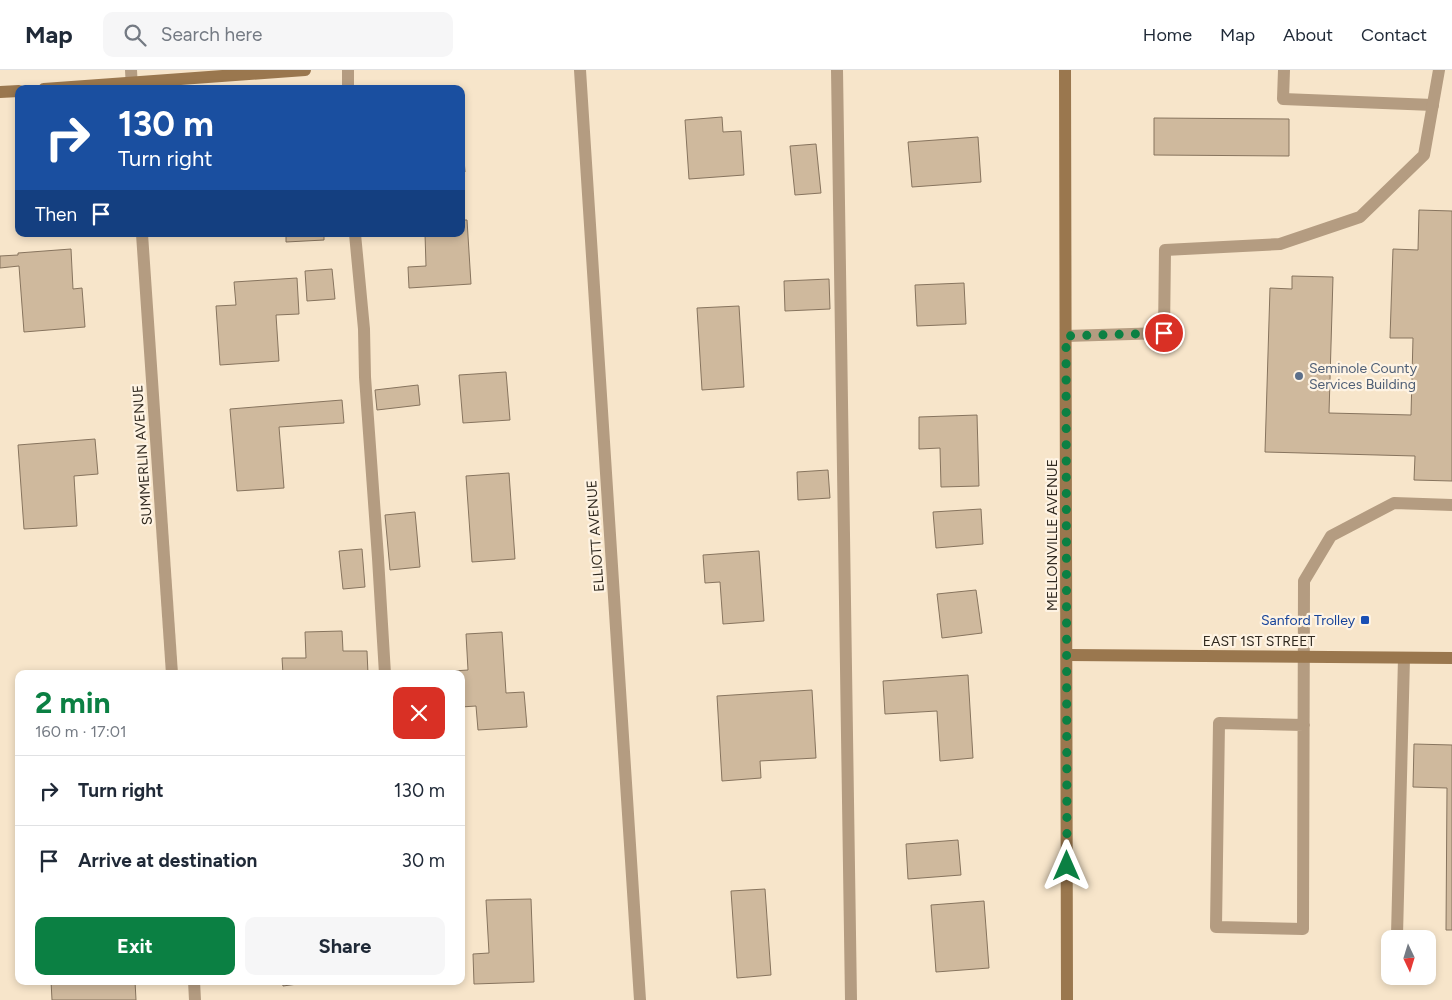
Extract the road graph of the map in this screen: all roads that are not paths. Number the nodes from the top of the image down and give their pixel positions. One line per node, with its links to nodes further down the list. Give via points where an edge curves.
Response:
1 (305, 70): 8 (street)
2 (348, 70): 10 (street)
3 (580, 70): 28 (street, ELLIOTT AVENUE)
4 (837, 70): 29 (street)
5 (1065, 70): 16 (street, MELLONVILLE AVENUE)
6 (1284, 70): 13 (street, via 1283,99)
7 (1439, 70): 13 (street)
8 (131, 80): 9 (street)
9 (83, 85)
10 (348, 85)
11 (15, 91): 12 (street)
12 (0, 92)
13 (1433, 105): 16 (street, via 1424,155 1360,217 1280,244 1165,250 1164,333)
14 (142, 237): 22 (street, SUMMERLIN AVENUE)
15 (355, 237): 23 (street)
16 (1066, 336): 18 (street, MELLONVILLE AVENUE)
17 (1452, 505): 19 (street, via 1394,503 1331,536 1304,581)
18 (1067, 655): 19 (street, EAST 1ST STREET); 30 (street, MELLONVILLE AVENUE)
19 (1304, 657): 20 (street, EAST 1ST STREET); 24 (street)
20 (1404, 658): 21 (street, EAST 1ST STREET); 25 (street)
21 (1452, 658)
22 (172, 670)
23 (385, 670)
24 (1304, 725): 24 (street, via 1303,929 1216,928 1219,723)
25 (1397, 930)
26 (194, 985): 27 (street)
27 (195, 1000)
28 (640, 1000)
29 (851, 1000)
30 (1067, 1000)

